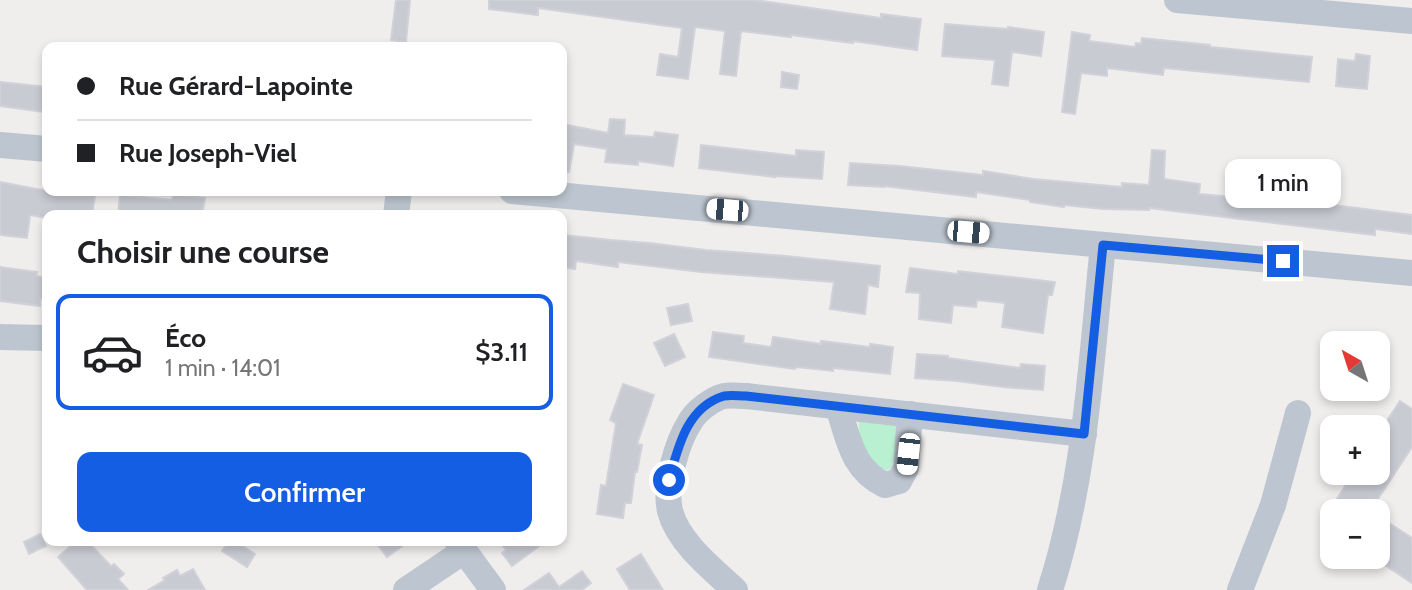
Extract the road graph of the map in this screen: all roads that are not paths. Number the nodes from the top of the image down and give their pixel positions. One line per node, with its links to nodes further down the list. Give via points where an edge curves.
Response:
1 (1177, 0): 2 (street)
2 (1412, 21)
3 (0, 145): 4 (street)
4 (42, 149)
5 (567, 196): 6 (street)
6 (1103, 245): 7 (street); 13 (street)
7 (1412, 273)
8 (0, 337): 9 (street)
9 (42, 338)
10 (838, 407): 12 (street); 12 (street, via 853,453 872,478 886,485 899,481 906,468); 17 (street, via 725,396 691,419 669,480 670,510 680,533 701,559)
11 (1298, 413): 19 (street, via 1273,505)
12 (910, 414): 13 (street)
13 (1084, 434): 18 (street, via 1077,484)
14 (461, 546): 15 (street); 16 (street)
15 (406, 590)
16 (493, 590)
17 (735, 590)
18 (1050, 590)
19 (1240, 590)

